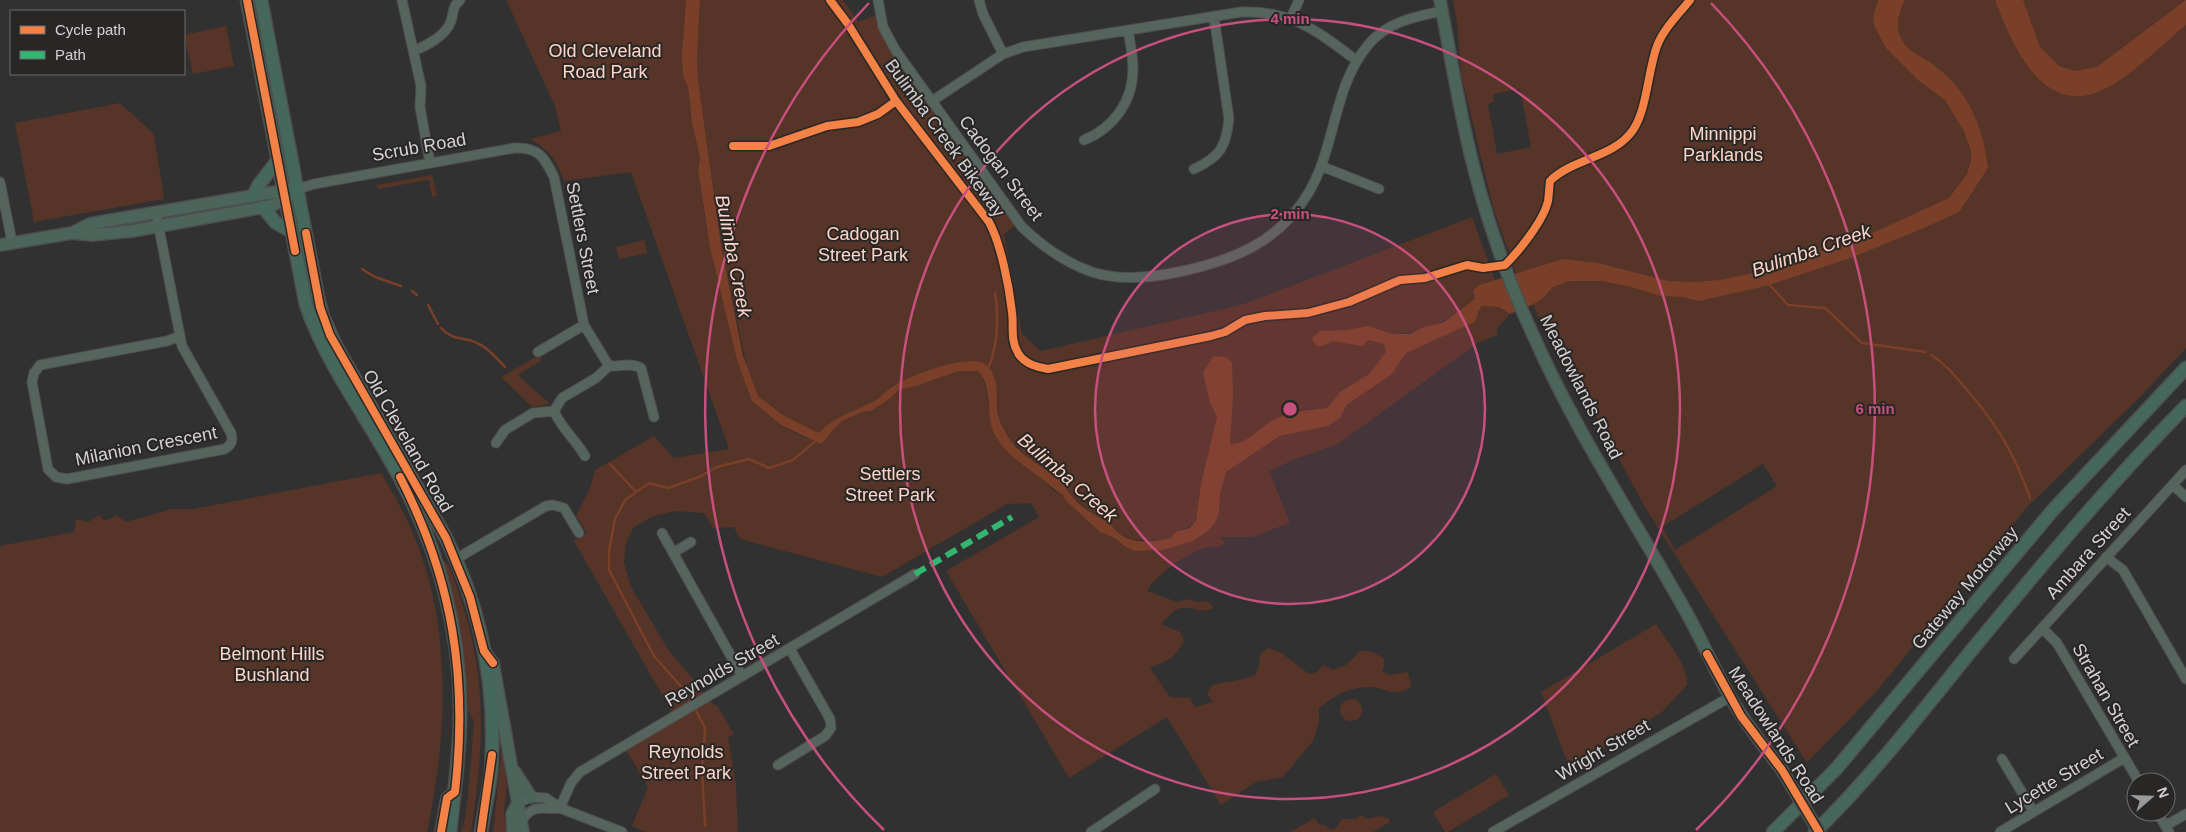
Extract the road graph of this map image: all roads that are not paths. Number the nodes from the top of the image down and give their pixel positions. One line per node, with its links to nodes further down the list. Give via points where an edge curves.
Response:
1 (247, 0): 18 (highway, Old Cleveland Road)
2 (261, 0): 23 (highway, Old Cleveland Road)
3 (402, 0): 12 (street)
4 (460, 0): 12 (street, via 452,9 447,29)
5 (878, 0): 15 (street, Cadogan Street, via 884,27 896,51)
6 (979, 0): 13 (street)
7 (1299, 0): 10 (street)
8 (1441, 6): 14 (street, Cadogan Street, via 1387,28); 60 (main road, Meadowlands Road, via 1464,127 1486,212 1533,335 1555,381 1686,611)
9 (1214, 16): 10 (street, via 1259,11); 11 (street); 21 (street, via 1229,119 1227,135 1224,146 1215,157)
10 (1291, 18): 14 (street)
11 (1128, 30): 13 (street, via 1039,44); 16 (street, via 1133,67 1128,96 1113,122 1098,135)
12 (414, 51): 19 (street)
13 (1003, 54): 15 (street)
14 (1356, 60): 20 (street, Cadogan Street)
15 (932, 101): 20 (street, Cadogan Street, via 1018,222 1035,240 1071,262 1112,276 1173,274 1233,258 1270,236 1298,208)
16 (1084, 140)
17 (545, 158): 19 (street, Scrub Road, via 524,147); 34 (street, Settlers Street, via 554,177)
18 (277, 160): 25 (highway, Old Cleveland Road); 26 (highway)
19 (430, 163): 23 (street, Scrub Road)
20 (1321, 166): 24 (street)
21 (1194, 170)
22 (0, 182): 32 (street)
23 (298, 189): 25 (main road, Scrub Road); 52 (highway, Old Cleveland Road, via 318,298 330,335)
24 (1379, 190)
25 (284, 195): 26 (main road, Scrub Road); 27 (main road, Scrub Road); 30 (highway, Old Cleveland Road)
26 (253, 196): 28 (main road, Scrub Road)
27 (263, 207): 29 (main road, Scrub Road); 30 (highway, via 276,223)
28 (156, 213): 29 (street, Milanion Crescent); 31 (main road, Scrub Road, via 90,224)
29 (159, 226): 31 (main road, Scrub Road, via 92,235); 35 (street, Milanion Crescent)
30 (291, 231): 67 (highway, Old Cleveland Road, via 305,298 317,332 405,488 438,566 460,682)
31 (72, 233): 32 (main road, Scrub Road)
32 (12, 242): 33 (main road, Scrub Road)
33 (0, 245)
34 (584, 325): 36 (street); 37 (street, Settlers Street)
35 (180, 336): 35 (street, Milanion Crescent, via 40,365 32,382 48,468 56,477 66,479 224,449 230,445 231,433 182,346)
36 (538, 352)
37 (609, 366): 40 (street, via 596,378 562,398); 41 (street, via 634,364 641,368)
38 (2186, 368): 82 (highway, Gateway Motorway, via 2053,510 1841,763)
39 (2186, 406): 83 (highway, via 2043,564 1903,735)
40 (554, 411): 42 (street, via 533,413 505,430); 43 (street)
41 (654, 417)
42 (496, 443)
43 (585, 456)
44 (2186, 470): 45 (street, Ambara Street)
45 (2173, 484): 46 (street); 51 (street, Ambara Street)
46 (2186, 497)
47 (579, 533): 52 (street, via 564,508 546,506)
48 (662, 533): 50 (street)
49 (691, 542): 50 (street)
50 (673, 552): 58 (street)
51 (2106, 557): 54 (street, Ambara Street); 59 (street, via 2123,570)
52 (456, 559): 56 (highway, Old Cleveland Road)
53 (916, 574): 55 (street, Reynolds Street)
54 (2042, 628): 57 (street, Ambara Street); 61 (street, Strahan Street, via 2057,643)
55 (790, 649): 58 (street, Reynolds Street); 63 (street, via 830,719 831,728 825,736)
56 (484, 651): 64 (main road, Old Cleveland Road, via 493,663); 77 (highway, Old Cleveland Road, via 491,697 492,733)
57 (2014, 659)
58 (742, 676): 70 (street, Reynolds Street, via 580,772 570,783)
59 (2186, 679)
60 (1730, 696): 81 (street, Wright Street); 83 (main road, Meadowlands Road, bridge, via 1782,770)
61 (2124, 758): 65 (street, Strahan Street); 71 (street, Lycette Street)
62 (2002, 759): 71 (street)
63 (778, 765)
64 (512, 769): 68 (main road); 69 (main road, Old Cleveland Road)
65 (2133, 772)
66 (1155, 789): 80 (street)
67 (455, 792): 75 (main road, Old Cleveland Road, via 447,798); 76 (highway, Old Cleveland Road)
68 (531, 797): 69 (street); 70 (street, via 552,801)
69 (518, 803): 73 (main road, Old Cleveland Road); 78 (main road, via 512,814)
70 (560, 808): 73 (street, via 535,808 528,812); 79 (street)
71 (2033, 811): 84 (street, Lycette Street)
72 (2186, 814): 74 (street)
73 (522, 827)
74 (2167, 829)
75 (442, 832)
76 (450, 832)
77 (482, 832)
78 (513, 832)
79 (622, 832)
80 (1091, 832)
81 (1493, 832)
82 (1772, 832)
83 (1817, 832)
84 (2000, 832)

